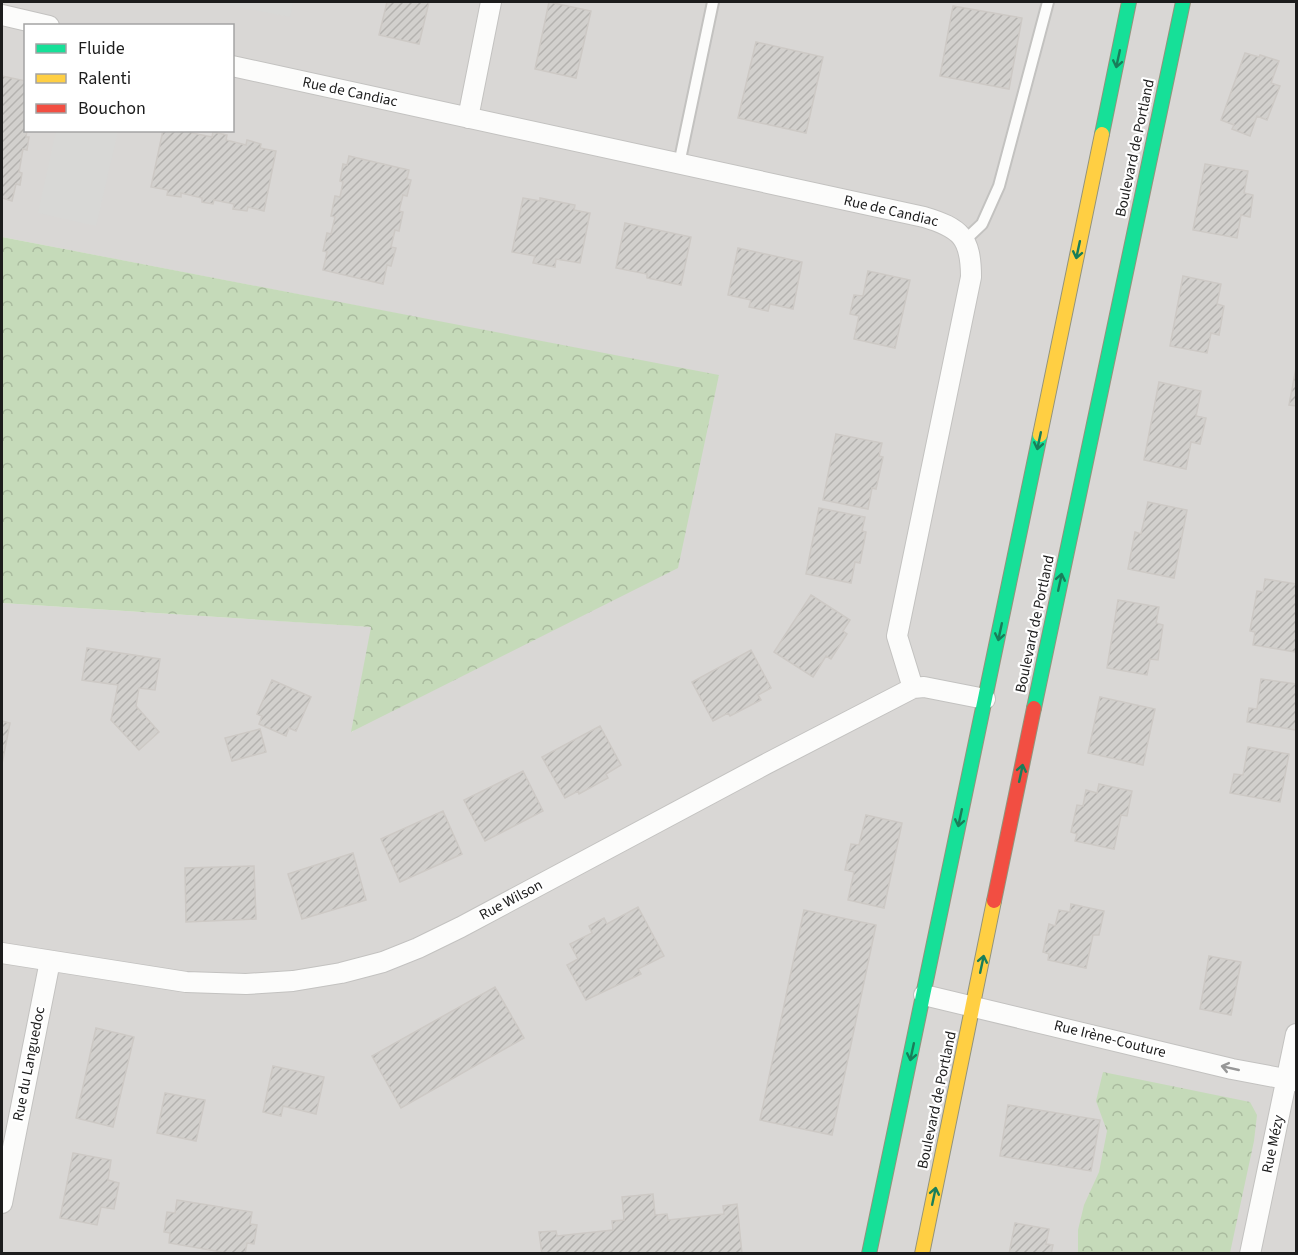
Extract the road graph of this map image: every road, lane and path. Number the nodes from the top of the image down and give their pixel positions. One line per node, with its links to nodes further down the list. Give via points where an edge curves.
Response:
1 (491, 2): 9 (street)
2 (713, 2): 10 (lane)
3 (1048, 2): 11 (lane, via 999,186 982,224)
4 (1130, 2): 13 (main road, one-way to 13)
5 (1184, 2): 17 (main road, Boulevard de Portland, one-way to 5)
6 (2, 15): 7 (street)
7 (40, 24)
8 (234, 66): 9 (street, Rue de Candiac)
9 (468, 118): 10 (street, Rue de Candiac)
10 (679, 164): 11 (street, Rue de Candiac, via 924,217 944,223)
11 (964, 241): 12 (street, via 971,256 971,278 897,636)
12 (913, 688): 13 (street); 15 (street, Rue Wilson, via 461,927 383,962 293,981 246,984 186,982)
13 (985, 699): 16 (main road, one-way to 16)
14 (2, 953): 15 (street, Rue Wilson)
15 (50, 961): 20 (street, Rue du Languedoc)
16 (924, 995): 17 (street, Rue Irène-Couture); 21 (main road, one-way to 21)
17 (973, 1005): 19 (street, Rue Irène-Couture, one-way to 17, via 1232,1069); 22 (main road, Boulevard de Portland, one-way to 17)
18 (1296, 1034): 19 (street, Rue Mézy)
19 (1292, 1080): 23 (street, Rue Mézy)
20 (2, 1203)
21 (869, 1254)
22 (922, 1254)
23 (1250, 1254)

